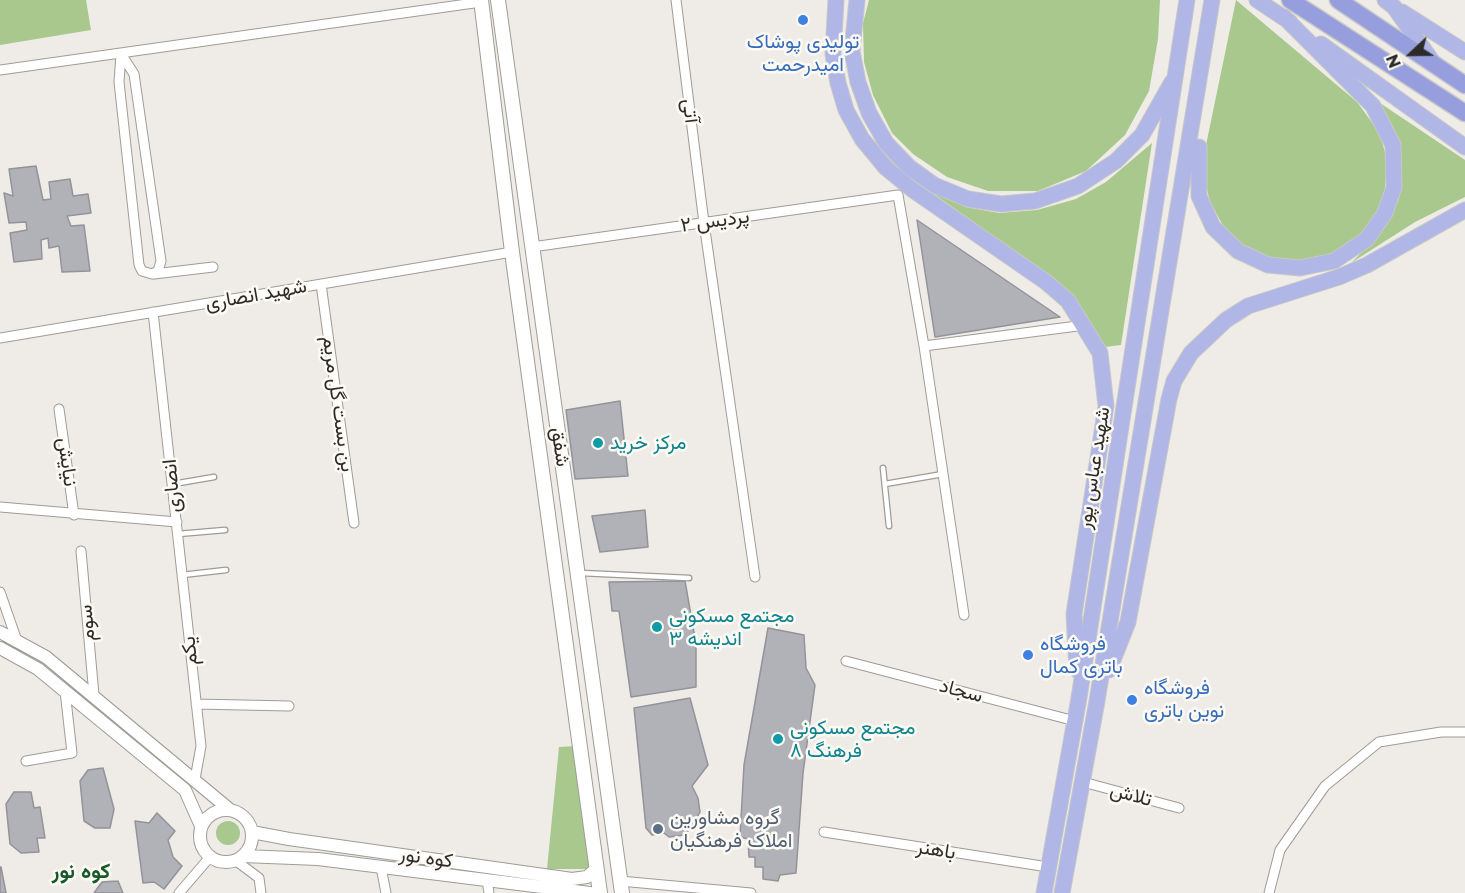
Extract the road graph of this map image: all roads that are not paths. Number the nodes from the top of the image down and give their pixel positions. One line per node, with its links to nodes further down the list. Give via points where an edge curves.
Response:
1 (498, 0): 24 (main road, شفق)
2 (676, 0): 23 (street, آتی)
3 (836, 0): 30 (main road, via 833,54 838,83 846,110 862,139 886,168 913,190 1046,282 1068,301)
4 (857, 0): 17 (main road, via 852,51 869,113 886,143 909,167 934,184 968,199 1001,204 1035,201 1078,186 1116,161 1142,135)
5 (1187, 0): 17 (main road, شهید عباس پور)
6 (1212, 0): 18 (main road)
7 (1257, 0): 12 (main road)
8 (1290, 0): 20 (highway)
9 (1338, 0): 15 (highway)
10 (481, 1): 14 (street); 25 (main road, شفق)
11 (1390, 4): 13 (main road); 15 (main road)
12 (1284, 17): 18 (main road, via 1373,106 1393,145 1394,187 1385,213 1367,239 1334,261 1300,268 1268,265 1238,251 1213,227 1199,196); 21 (main road)
13 (1465, 52)
14 (121, 54): 16 (street); 27 (street, via 119,82 139,265 145,273); 27 (street, via 134,74 161,261 158,271)
15 (1436, 68): 19 (highway)
16 (0, 70)
17 (1176, 74): 60 (main road, شهید عباس پور)
18 (1201, 79): 61 (main road)
19 (1465, 85)
20 (1465, 113)
21 (1465, 147)
22 (1465, 210): 61 (main road, via 1367,265 1248,306 1191,352 1174,381 1169,399 1128,622)
23 (704, 223): 24 (street, پردیس ۲); 32 (street, پردیس ۲, via 898,195); 50 (street, آتی)
24 (532, 247): 48 (main road, شفق)
25 (512, 252): 28 (street, شهید انصاری); 78 (main road, شفق)
26 (213, 267): 27 (street)
27 (152, 274)
28 (321, 284): 29 (street, شهید انصاری); 42 (street, بن بست گل مریم)
29 (153, 312): 31 (street, شهید انصاری); 37 (street, انصاری)
30 (1085, 324): 32 (street); 60 (main road, via 1100,353 1106,406 1074,614)
31 (0, 338)
32 (924, 346): 35 (street)
33 (59, 409): 40 (street, نیایش)
34 (883, 468): 38 (lane)
35 (943, 474): 38 (lane); 53 (street)
36 (214, 477): 37 (lane)
37 (173, 484): 41 (street, انصاری)
38 (885, 484): 43 (lane)
39 (0, 507): 40 (street, انصاری)
40 (74, 515): 41 (street, انصاری)
41 (177, 522): 45 (street, یکم)
42 (354, 523)
43 (889, 526)
44 (225, 530): 45 (lane)
45 (178, 534): 49 (street, یکم)
46 (81, 551): 59 (street, سوم)
47 (226, 570): 49 (lane)
48 (578, 573): 51 (lane); 81 (main road, شفق)
49 (182, 575): 62 (street, یکم)
50 (755, 577)
51 (689, 578)
52 (0, 592): 55 (street)
53 (964, 615)
54 (0, 632): 55 (street)
55 (16, 638): 59 (street)
56 (0, 648): 58 (street, via 38,669)
57 (846, 661): 64 (street, سجاد)
58 (65, 691): 66 (street, via 72,753); 71 (street, via 185,790)
59 (94, 695): 67 (street)
60 (1079, 698): 64 (main road, شهید عباس پور)
61 (1097, 701): 68 (main road)
62 (196, 704): 63 (street); 67 (street, یکم, via 201,746)
63 (289, 705)
64 (1075, 721): 77 (main road, شهید عباس پور)
65 (1465, 732): 91 (street, via 1379,742 1325,786 1280,850)
66 (26, 761)
67 (195, 779): 70 (street)
68 (1083, 782): 69 (street, تلاش); 90 (main road)
69 (1179, 808)
70 (229, 809): 71 (street, via 212,813); 72 (street, via 244,817)
71 (201, 826): 74 (street, via 200,843)
72 (252, 832): 75 (street, via 248,849); 79 (street, کوه نور)
73 (824, 832): 77 (street, باهنر)
74 (210, 857): 75 (street, via 218,861); 83 (street)
75 (239, 858): 76 (street, کوه نور, via 318,859); 84 (street, via 259,878)
76 (381, 867): 80 (street, کوه نور); 85 (street)
77 (1048, 867): 89 (main road, شهید عباس پور)
78 (597, 868): 79 (street); 87 (main road, شفق)
79 (582, 878): 82 (street, via 587,882)
80 (488, 887): 82 (street, کوه نور)
81 (621, 887): 88 (street)
82 (585, 892): 86 (street, کوه نور)
83 (179, 893)
84 (261, 893)
85 (386, 893)
86 (590, 893)
87 (600, 893)
88 (751, 893)
89 (1044, 893)
90 (1062, 893)
91 (1269, 893)

